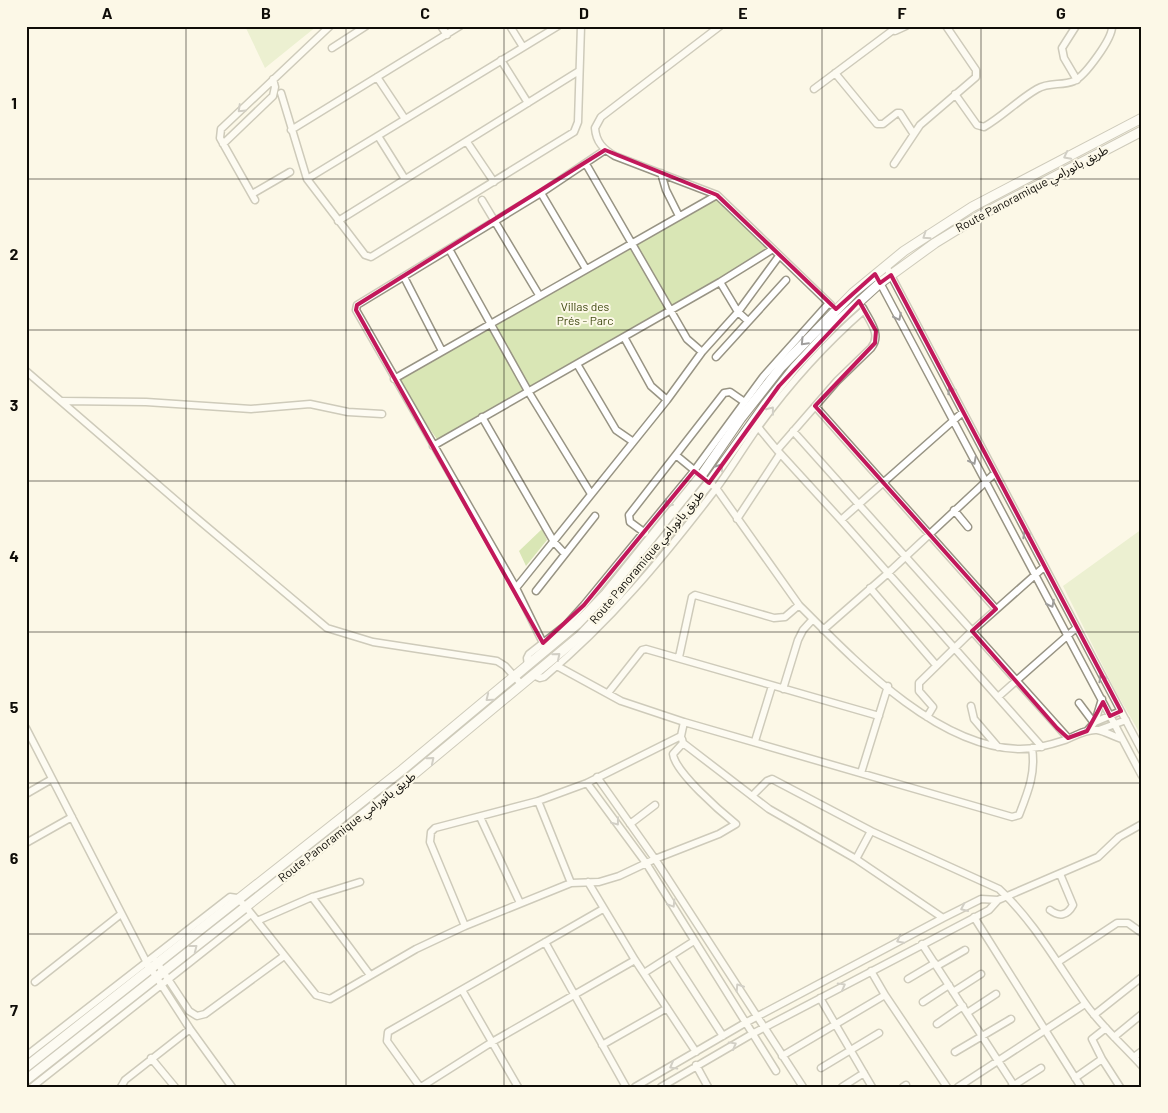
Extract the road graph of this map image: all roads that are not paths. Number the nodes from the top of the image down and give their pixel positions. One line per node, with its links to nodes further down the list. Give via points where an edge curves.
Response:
1 (330, 26): 21 (street)
2 (366, 26): 16 (street)
3 (441, 26): 14 (street)
4 (460, 26): 14 (street)
5 (510, 26): 15 (street)
6 (558, 26): 15 (street)
7 (581, 26): 18 (street)
8 (720, 26): 35 (street, via 602,117 595,133)
9 (906, 26): 13 (street, via 900,31)
10 (946, 26): 25 (street, via 977,72 974,79)
11 (1076, 26): 22 (street, via 1062,48)
12 (1112, 26): 22 (street, via 1109,40)
13 (891, 28): 19 (street)
14 (447, 35): 20 (street)
15 (523, 47): 17 (street)
16 (332, 48)
17 (501, 60): 26 (street); 28 (street)
18 (579, 72): 26 (street); 42 (street, via 576,130)
19 (835, 73): 23 (street); 31 (street, via 877,124 883,124 900,113)
20 (378, 77): 28 (street); 29 (street)
21 (273, 79): 34 (street, via 276,87 273,96); 34 (street, one-way to 34, via 222,127)
22 (1076, 80): 25 (street, via 1039,87 984,128 977,125)
23 (814, 89)
24 (281, 93): 29 (street)
25 (954, 94): 31 (street)
26 (528, 103): 33 (street)
27 (1142, 118): 55 (street, Route Panoramique طريق بانورامي, one-way to 55, via 972,207)
28 (406, 119): 32 (street)
29 (291, 130): 40 (street)
30 (1142, 131): 58 (street, Route Panoramique طريق بانورامي, via 979,216)
31 (913, 133): 37 (street)
32 (378, 136): 40 (street); 41 (street)
33 (467, 142): 41 (street); 42 (street)
34 (223, 144): 38 (street, via 253,197)
35 (605, 150): 36 (street); 39 (street)
36 (586, 164): 43 (street); 49 (street)
37 (894, 164)
38 (290, 172)
39 (661, 173): 44 (street); 46 (street)
40 (306, 180): 47 (street)
41 (405, 180): 47 (street)
42 (494, 182): 47 (street, via 371,257 365,255)
43 (541, 193): 48 (street); 56 (street)
44 (717, 195): 46 (street); 51 (street)
45 (482, 200): 48 (street)
46 (679, 216): 49 (street)
47 (338, 221)
48 (495, 221): 50 (street); 63 (street)
49 (632, 242): 56 (street); 66 (street)
50 (449, 249): 59 (street); 69 (street)
51 (773, 249): 52 (street); 53 (street)
52 (764, 255): 54 (street); 61 (street)
53 (779, 256): 54 (street); 65 (street)
54 (773, 264): 67 (street)
55 (886, 266): 57 (street, Route Panoramique طريق بانورامي); 58 (street)
56 (586, 269): 63 (street)
57 (875, 274): 62 (street); 65 (street, Route Panoramique طريق بانورامي)
58 (891, 275): 62 (street, Route Panoramique طريق بانورامي); 82 (street, one-way to 58)
59 (404, 277): 71 (street); 76 (street, via 357,305 356,310)
60 (786, 280): 68 (street)
61 (720, 282): 66 (street); 67 (street)
62 (880, 283): 64 (street, Route Panoramique طريق بانورامي); 85 (street, one-way to 85)
63 (538, 295): 69 (street)
64 (862, 305): 81 (street, via 877,335 876,343); 86 (street, one-way to 64, via 808,364); 96 (street, Route Panoramique طريق بانورامي, one-way to 64, via 779,386 824,335)
65 (832, 306): 80 (street, via 795,339); 92 (street, Route Panoramique طريق بانورامي, one-way to 92)
66 (670, 311): 70 (street); 72 (street, via 687,339)
67 (738, 312): 68 (street); 72 (street)
68 (748, 321): 73 (street)
69 (491, 324): 71 (street); 77 (street)
70 (624, 337): 74 (street); 78 (street, via 651,386)
71 (442, 351): 76 (street)
72 (702, 352): 78 (street)
73 (716, 357)
74 (577, 364): 77 (street); 88 (street, via 616,430)
75 (26, 371): 79 (street)
76 (394, 379): 89 (street)
77 (528, 391): 84 (street); 97 (street)
78 (667, 400): 88 (street)
79 (62, 401): 83 (street, via 146,402 251,409 310,404 348,412); 129 (street, via 327,628 373,642 497,661)
80 (743, 401): 91 (street, via 730,392 724,393); 92 (street)
81 (815, 406): 87 (street); 94 (street)
82 (963, 412): 85 (street); 93 (street)
83 (382, 414)
84 (482, 417): 89 (street); 106 (street)
85 (952, 421): 94 (street); 95 (street, one-way to 95)
86 (758, 427): 90 (street); 96 (street)
87 (793, 431): 90 (street); 98 (street)
88 (632, 441): 97 (street)
89 (433, 446): 112 (street)
90 (779, 452): 101 (street); 102 (street)
91 (677, 456): 92 (street); 105 (street, via 628,516 630,522)
92 (698, 474): 96 (street); 105 (street, one-way to 105); 126 (street, Route Panoramique طريق بانورامي, via 601,600)
93 (994, 474): 95 (street); 109 (street, one-way to 93)
94 (883, 482): 98 (street); 104 (street)
95 (984, 482): 99 (street); 111 (street)
96 (712, 486): 101 (street); 127 (street, via 618,610); 128 (street, Route Panoramique طريق بانورامي, one-way to 96, via 604,612)
97 (591, 494): 106 (street)
98 (858, 505): 102 (street); 108 (street)
99 (954, 510): 103 (street); 104 (street)
100 (595, 516): 107 (street)
101 (737, 519): 115 (street)
102 (842, 520): 110 (street)
103 (968, 527)
104 (928, 533): 108 (street); 116 (street)
105 (645, 534): 122 (street, via 576,614)
106 (554, 542): 107 (street); 112 (street)
107 (565, 554): 114 (street)
108 (905, 556): 110 (street); 120 (street)
109 (1044, 567): 111 (street); 118 (street)
110 (887, 574): 113 (street); 123 (street)
111 (1035, 575): 116 (street); 121 (street, one-way to 121)
112 (516, 588): 122 (street)
113 (870, 588): 119 (street); 125 (street)
114 (536, 591)
115 (799, 605): 117 (street); 124 (street, via 785,617 774,618 695,594)
116 (996, 609): 120 (street)
117 (813, 619): 119 (street); 134 (street, via 798,640)
118 (1076, 629): 121 (street); 140 (street, one-way to 118)
119 (823, 630): 133 (street)
120 (972, 630): 123 (street); 130 (street)
121 (1067, 636): 130 (street); 137 (street)
122 (543, 643): 126 (street, via 528,656)
123 (955, 647): 125 (street); 136 (street)
124 (678, 656): 132 (street); 135 (street, via 644,649)
125 (936, 665): 142 (street, via 918,686 932,705)
126 (528, 666): 129 (street, Route Panoramique طريق بانورامي)
127 (558, 666): 128 (street, via 543,678); 135 (street)
128 (533, 675): 131 (street, Route Panoramique طريق بانورامي)
129 (515, 677): 131 (street); 185 (street, Route Panoramique طريق بانورامي, one-way to 185)
130 (1017, 682): 136 (street); 152 (street)
131 (522, 685): 190 (street, Route Panoramique طريق بانورامي, one-way to 131)
132 (772, 686): 134 (street); 154 (street)
133 (888, 686): 141 (street); 142 (street)
134 (783, 689): 141 (street)
135 (608, 693): 145 (street, via 621,701)
136 (998, 697): 158 (street)
137 (1102, 699): 143 (street); 146 (street)
138 (1078, 703): 146 (street)
139 (971, 706): 157 (street, via 974,718)
140 (1121, 711): 143 (street); 144 (street)
141 (879, 716): 161 (street)
142 (927, 716): 157 (street, via 972,741)
143 (1110, 716): 146 (street); 147 (street)
144 (1126, 720): 147 (street); 160 (street)
145 (684, 722): 151 (street); 154 (street)
146 (1095, 722): 150 (street)
147 (1115, 725): 149 (street); 153 (street)
148 (26, 728): 155 (street)
149 (1099, 730): 150 (street); 153 (street)
150 (1087, 731): 152 (street)
151 (682, 736): 156 (street); 163 (street)
152 (1068, 738): 158 (street)
153 (1122, 739): 162 (street)
154 (755, 741): 161 (street)
155 (29, 742): 164 (street)
156 (683, 743): 167 (street); 176 (street, via 673,754 674,759 690,782 736,824)
157 (998, 747): 159 (street)
158 (1042, 747): 159 (street)
159 (1032, 748): 161 (street, via 1034,772 1016,817)
160 (1142, 751)
161 (862, 773)
162 (1142, 776)
163 (597, 778): 165 (street); 172 (street)
164 (52, 779): 166 (street); 170 (street)
165 (587, 783): 168 (street); 178 (street, one-way to 178)
166 (26, 794)
167 (752, 796): 174 (street, via 772,780); 177 (street)
168 (538, 801): 171 (street); 182 (street)
169 (655, 805): 172 (street)
170 (72, 817): 175 (street); 191 (street)
171 (480, 817): 187 (street); 195 (street, via 435,828 429,837)
172 (630, 824): 176 (street)
173 (1142, 824): 179 (street, via 1119,837 1098,857)
174 (872, 830): 177 (street); 183 (street, via 999,889)
175 (26, 843)
176 (655, 859): 178 (street); 229 (street, one-way to 176)
177 (856, 859): 193 (street)
178 (646, 863): 181 (street, via 608,880); 197 (street, one-way to 197)
179 (1060, 874): 183 (street); 189 (street, via 1073,906 1070,912 1062,915)
180 (360, 882): 184 (street)
181 (588, 882): 182 (street); 188 (street)
182 (571, 883): 187 (street)
183 (1007, 896): 186 (street); 204 (street)
184 (312, 897): 194 (street); 210 (street)
185 (239, 899): 190 (street); 205 (street, Route Panoramique طريق بانورامي)
186 (998, 900): 192 (street, via 989,910); 193 (street, one-way to 193, via 981,900)
187 (520, 903): 195 (street)
188 (603, 909): 198 (street); 203 (street)
189 (1050, 910)
190 (248, 911): 194 (street); 212 (street, Route Panoramique طريق بانورامي)
191 (121, 914): 205 (street); 214 (street)
192 (974, 917): 199 (street); 237 (street)
193 (943, 918): 229 (street, one-way to 229)
194 (257, 921): 201 (street)
195 (466, 926): 210 (street)
196 (1142, 933): 204 (street, via 1128,923 1117,923)
197 (694, 941): 202 (street); 231 (street)
198 (545, 942): 216 (street); 219 (street)
199 (922, 944): 206 (street); 207 (street)
200 (965, 950): 206 (street)
201 (284, 956): 210 (street, via 316,995 325,999 334,998); 212 (street, via 201,1016 192,1015)
202 (671, 956): 208 (street); 240 (street)
203 (635, 960): 208 (street); 219 (street)
204 (1058, 962): 223 (street)
205 (152, 963): 212 (street); 249 (street); 257 (street, Route Panoramique طريق بانورامي)
206 (936, 965): 213 (street); 215 (street)
207 (871, 971): 220 (street); 221 (street, one-way to 207)
208 (644, 973): 225 (street)
209 (981, 974): 217 (street)
210 (370, 975)
211 (1142, 977): 228 (street)
212 (162, 979): 236 (street); 263 (street, Route Panoramique طريق بانورامي); 265 (street)
213 (908, 979)
214 (34, 982)
215 (949, 985): 217 (street); 222 (street)
216 (462, 990): 243 (street); 269 (street, via 391,1029 386,1035)
217 (954, 992): 224 (street)
218 (996, 994): 226 (street)
219 (574, 995): 243 (street); 244 (street)
220 (885, 995): 232 (street); 278 (street)
221 (820, 998): 232 (street); 234 (street)
222 (923, 1002)
223 (1085, 1004): 228 (street); 237 (street)
224 (962, 1006): 226 (street); 233 (street)
225 (667, 1008): 244 (street); 247 (street)
226 (967, 1013): 241 (street)
227 (1142, 1014): 242 (street)
228 (1094, 1015): 235 (street)
229 (758, 1016): 231 (street); 234 (street)
230 (1011, 1019): 241 (street)
231 (745, 1023): 239 (street); 240 (street)
232 (835, 1024): 245 (street); 250 (street)
233 (937, 1024)
234 (765, 1028): 239 (street); 250 (street)
235 (1106, 1028): 242 (street); 253 (street, via 1092,1039)
236 (190, 1029): 252 (street); 268 (street)
237 (1044, 1031): 254 (street); 262 (street)
238 (879, 1033): 245 (street)
239 (752, 1034): 255 (street, one-way to 239); 260 (street)
240 (723, 1036): 247 (street)
241 (982, 1036): 248 (street); 254 (street)
242 (1114, 1037): 251 (street)
243 (492, 1042): 269 (street); 270 (street)
244 (602, 1044): 271 (street)
245 (850, 1051): 258 (street); 261 (street)
246 (1142, 1051): 251 (street)
247 (696, 1052): 272 (street, one-way to 272)
248 (955, 1052)
249 (26, 1056)
250 (782, 1056): 275 (street)
251 (1134, 1057): 256 (street)
252 (151, 1058): 266 (street); 267 (street)
253 (1102, 1059): 262 (street); 281 (street)
254 (998, 1061): 264 (street); 279 (street)
255 (696, 1065): 273 (street); 274 (street)
256 (1142, 1066)
257 (26, 1067)
258 (821, 1068)
259 (1041, 1068): 264 (street)
260 (776, 1071)
261 (864, 1073): 276 (street); 277 (street)
262 (1075, 1078): 280 (street)
263 (26, 1080)
264 (1013, 1086)
265 (32, 1087)
266 (121, 1087)
267 (175, 1087)
268 (232, 1087)
269 (420, 1087)
270 (518, 1087)
271 (626, 1087)
272 (635, 1087)
273 (661, 1087)
274 (708, 1087)
275 (804, 1087)
276 (842, 1087)
277 (872, 1087)
278 (946, 1087)
279 (958, 1087)
280 (1081, 1087)
281 (1120, 1087)

